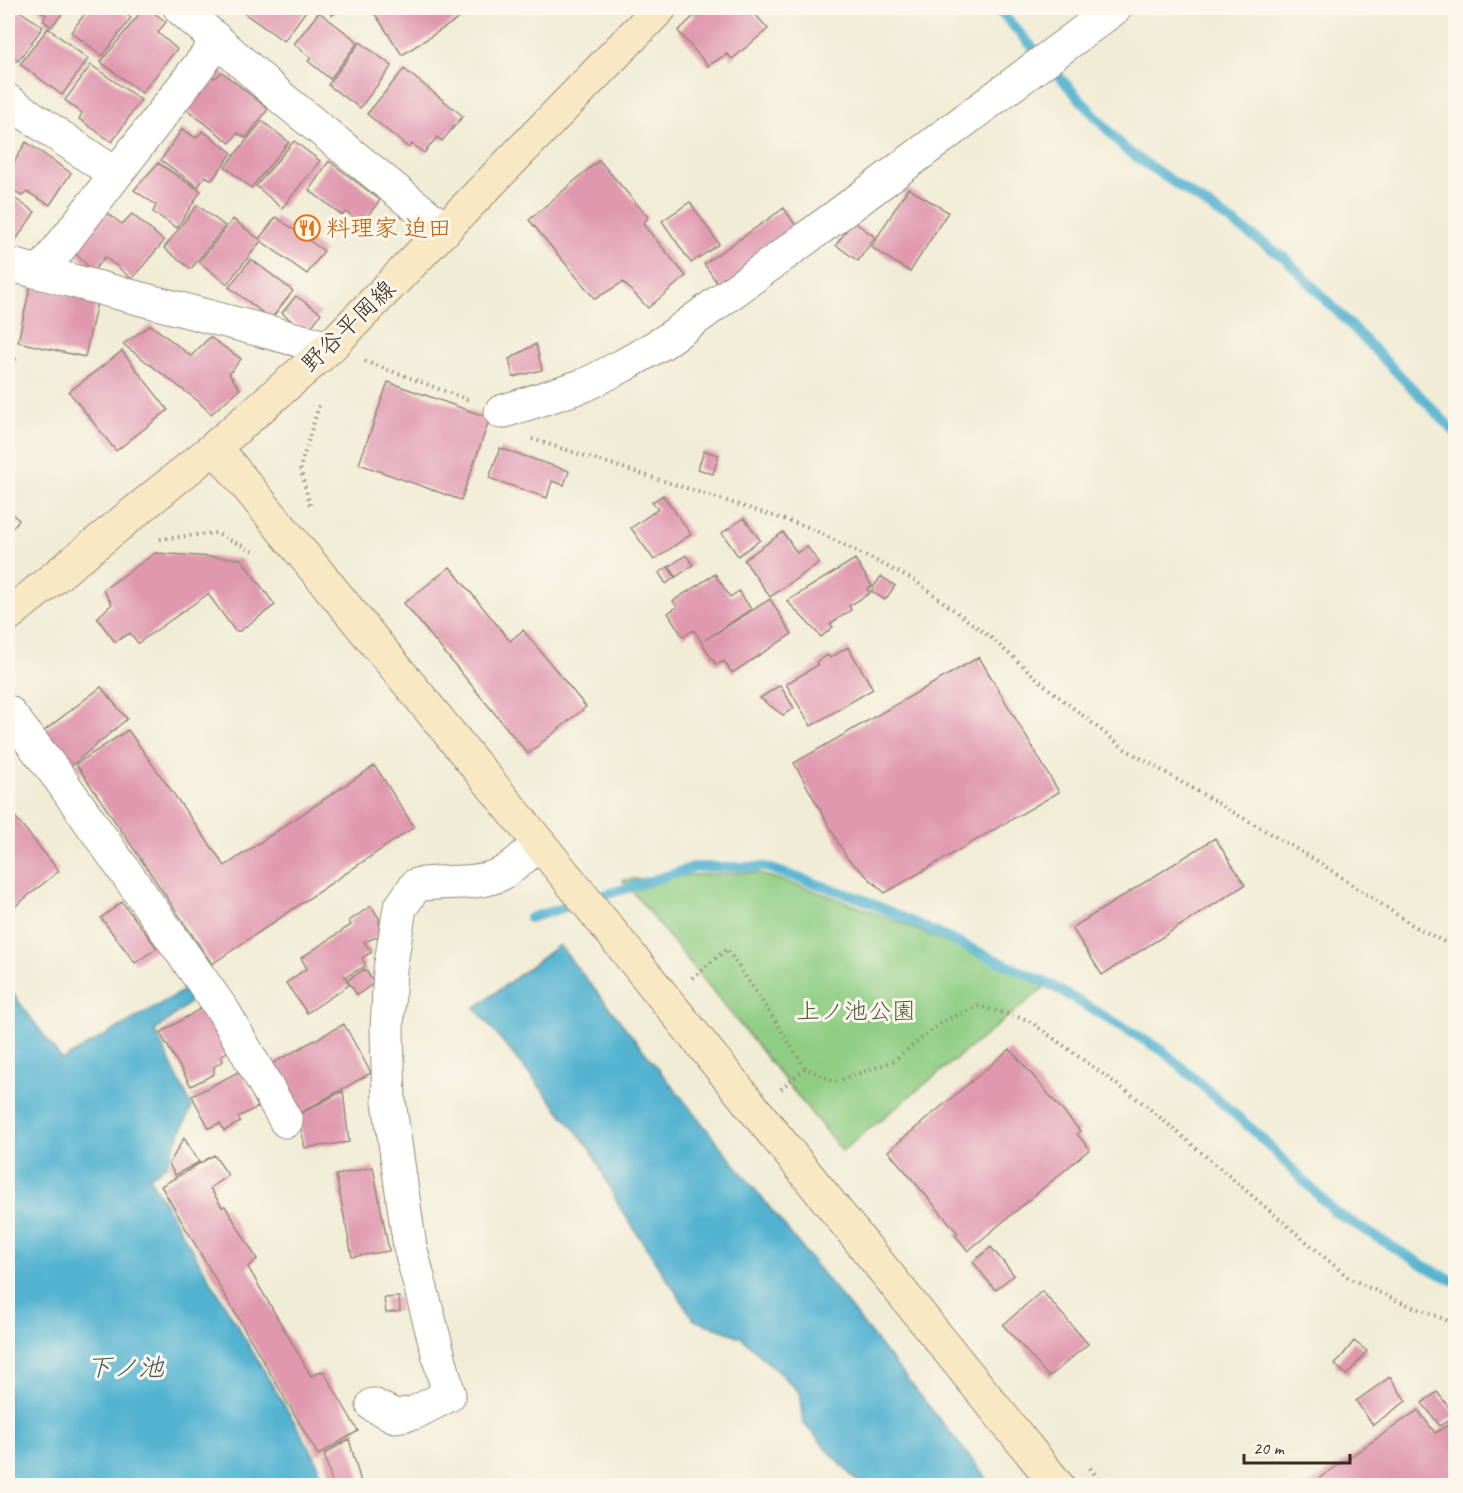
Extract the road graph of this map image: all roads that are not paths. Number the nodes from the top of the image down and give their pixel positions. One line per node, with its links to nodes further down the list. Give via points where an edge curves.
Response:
1 (180, 8): 4 (street)
2 (660, 8): 7 (street, 野谷平岡線)
3 (1115, 8): 11 (street, via 664,342 585,385)
4 (218, 41): 6 (street); 7 (street)
5 (8, 101): 6 (street)
6 (115, 174): 9 (street)
7 (445, 230): 10 (street, 野谷平岡線)
8 (8, 264): 9 (street)
9 (41, 272): 10 (street)
10 (329, 348): 12 (street, 野谷平岡線)
11 (501, 412)
12 (215, 447): 13 (street, 野谷平岡線); 15 (street)
13 (8, 615)
14 (8, 711): 16 (street, via 57,774 224,1012)
15 (540, 844): 17 (street, via 500,874 470,882 416,885 400,908 390,969 389,1101 410,1247 448,1395 405,1415 395,1416); 18 (street)
16 (286, 1121)
17 (373, 1405)
18 (1058, 1485)

